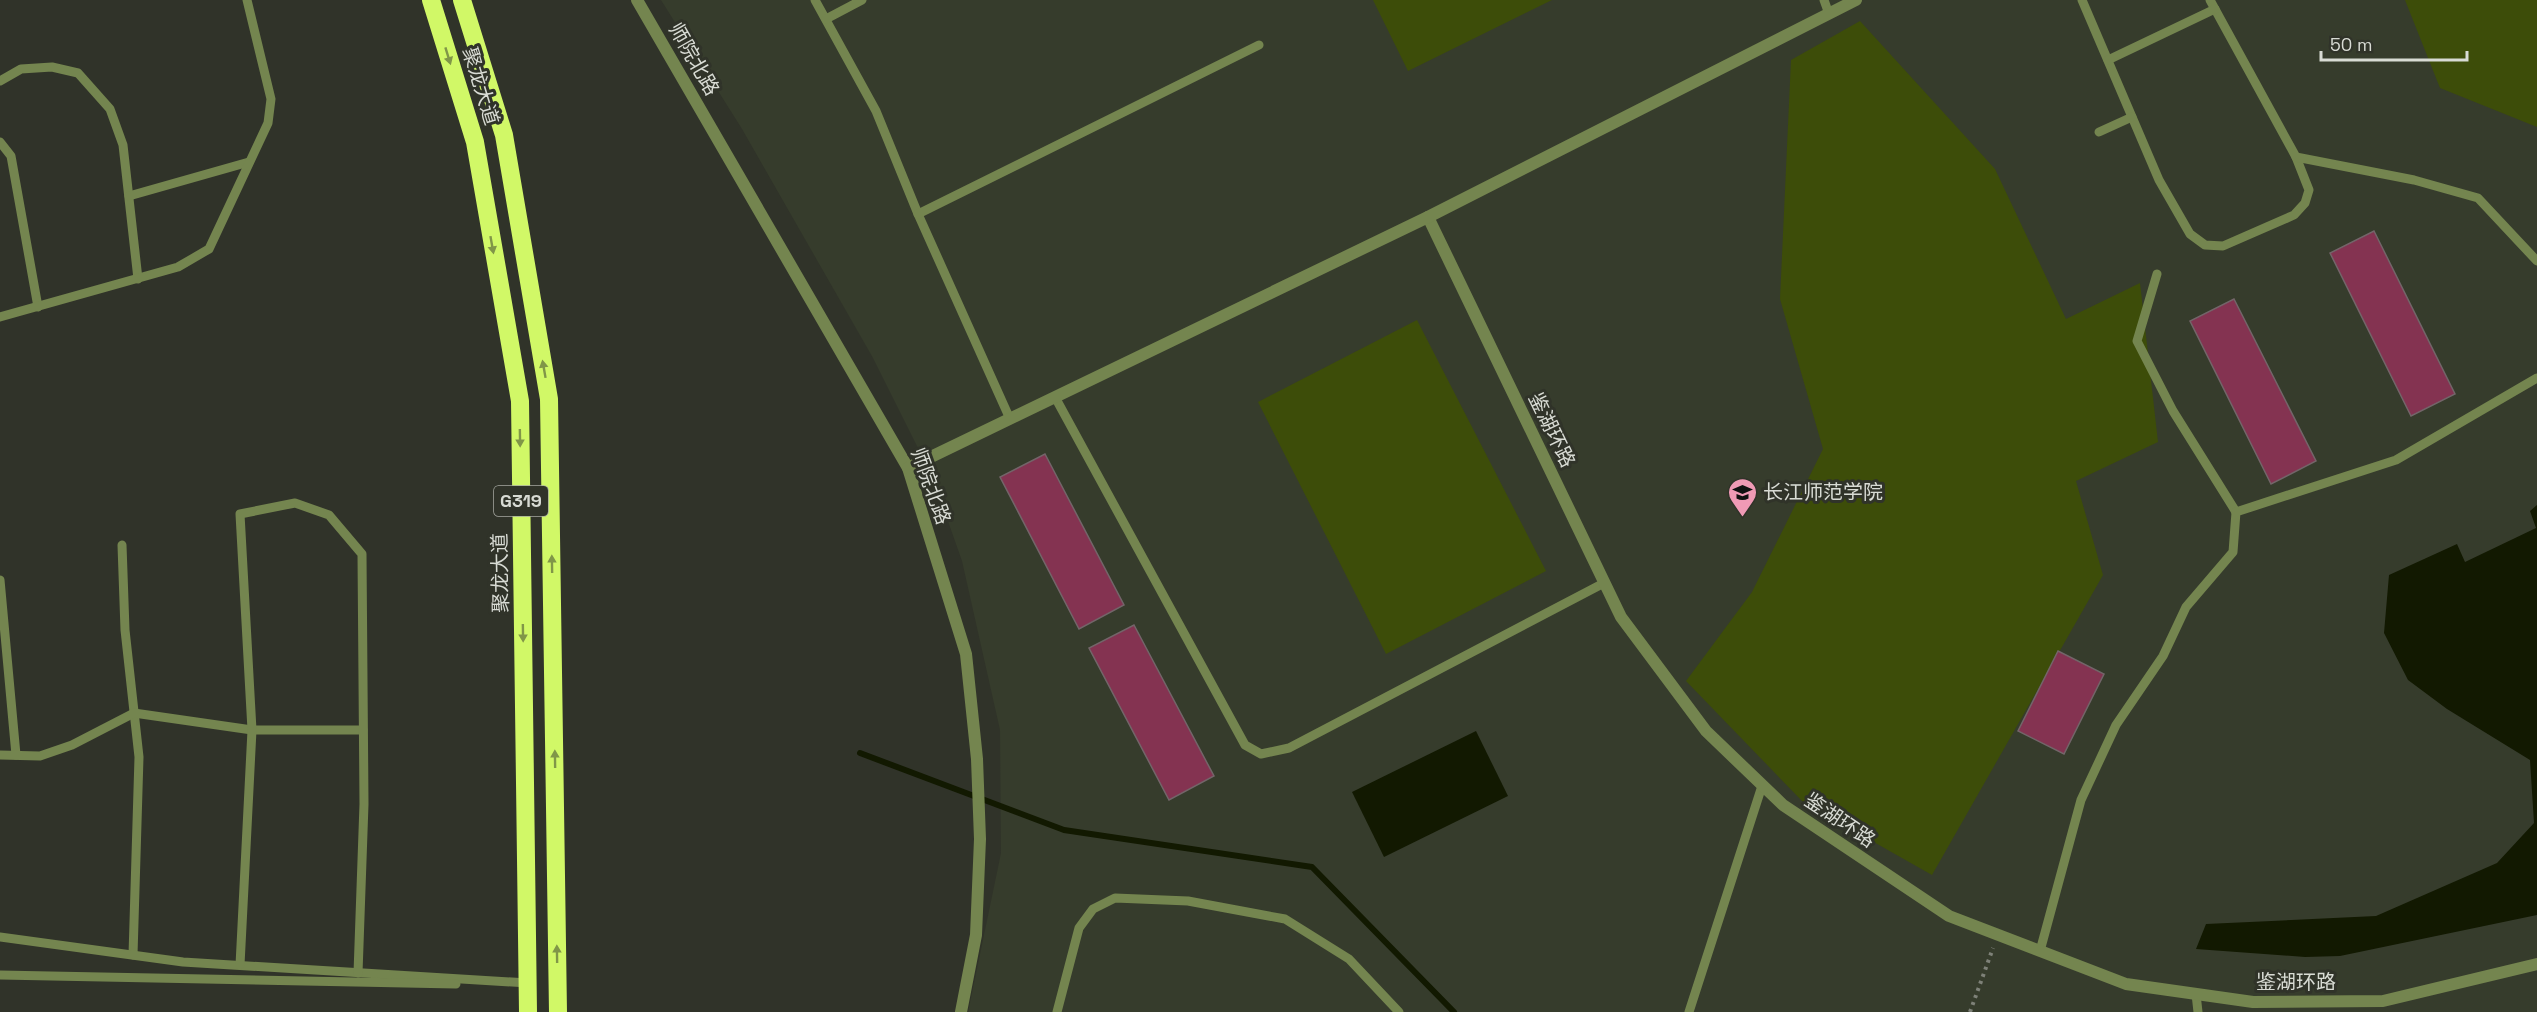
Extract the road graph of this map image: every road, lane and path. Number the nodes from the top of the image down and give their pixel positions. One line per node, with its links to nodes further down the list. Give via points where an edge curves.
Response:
1 (247, 0): 20 (lane, via 271,99 268,123)
2 (431, 0): 51 (highway, 聚龙大道 / G319, one-way to 51, via 475,142 519,401)
3 (462, 0): 54 (highway, 聚龙大道 / G319, one-way to 3, via 549,399 504,135)
4 (637, 0): 32 (street, 师院北路)
5 (815, 0): 12 (lane)
6 (862, 0): 12 (lane)
7 (1824, 0): 11 (lane)
8 (1856, 0): 11 (street)
9 (2082, 0): 14 (lane)
10 (2212, 4): 14 (lane); 19 (lane)
11 (1829, 14): 23 (street)
12 (826, 19): 22 (lane, via 876,111)
13 (1259, 45): 22 (lane)
14 (2108, 60): 16 (lane)
15 (0, 81): 21 (lane, via 21,69 52,67 78,73 110,109 123,145)
16 (2132, 117): 17 (lane); 19 (lane, via 2159,180 2190,234 2205,245 2223,246 2294,215 2305,203 2309,190)
17 (2099, 132)
18 (0, 142): 27 (lane, via 11,156)
19 (2296, 158): 24 (lane, via 2414,180 2478,198)
20 (249, 162): 21 (lane); 26 (lane, via 209,249 178,267)
21 (129, 195): 26 (lane)
22 (918, 214): 31 (lane)
23 (1428, 217): 30 (street); 36 (street, 鉴湖环路)
24 (2537, 261)
25 (2157, 274): 33 (lane, via 2137,341 2173,411)
26 (138, 279): 27 (lane)
27 (38, 307): 28 (lane)
28 (0, 317)
29 (2537, 378): 33 (lane, via 2396,460)
30 (1055, 397): 31 (street); 36 (lane, via 1245,745 1261,754 1289,748)
31 (1010, 419): 32 (street)
32 (908, 468): 55 (street, 师院北路, via 966,654 977,759 980,839 976,935)
33 (2236, 512): 45 (lane, via 2233,552 2186,608 2163,656 2116,725 2081,800)
34 (122, 545): 37 (lane, via 125,630)
35 (0, 580): 41 (lane)
36 (1604, 583): 42 (street, 鉴湖环路, via 1621,617 1706,731)
37 (134, 713): 38 (lane); 41 (lane, via 72,745 40,756); 46 (lane, via 139,757)
38 (252, 730): 39 (lane); 39 (lane, via 240,514 295,503 329,515 362,554); 48 (lane)
39 (363, 730): 49 (lane)
40 (0, 755): 41 (lane)
41 (16, 755)
42 (1762, 786): 43 (street, 鉴湖环路, via 1783,805 1949,916); 58 (lane)
43 (1998, 934): 45 (street, 鉴湖环路); 59 (path)
44 (0, 937): 46 (lane)
45 (2040, 951): 52 (street, 鉴湖环路, via 2126,984)
46 (133, 955): 48 (lane)
47 (2537, 964): 52 (street, 鉴湖环路, via 2383,1001 2253,1002)
48 (240, 965): 49 (lane)
49 (358, 973): 51 (lane)
50 (0, 975): 51 (lane, via 405,985)
51 (528, 983): 53 (highway, 聚龙大道 / G319)
52 (2196, 994): 60 (lane)
53 (528, 1012)
54 (558, 1012)
55 (961, 1012)
56 (1057, 1012): 57 (lane, via 1079,928 1093,909 1115,898 1188,901 1285,919 1349,959)
57 (1399, 1012)
58 (1689, 1012)
59 (1970, 1012)
60 (2198, 1012)

